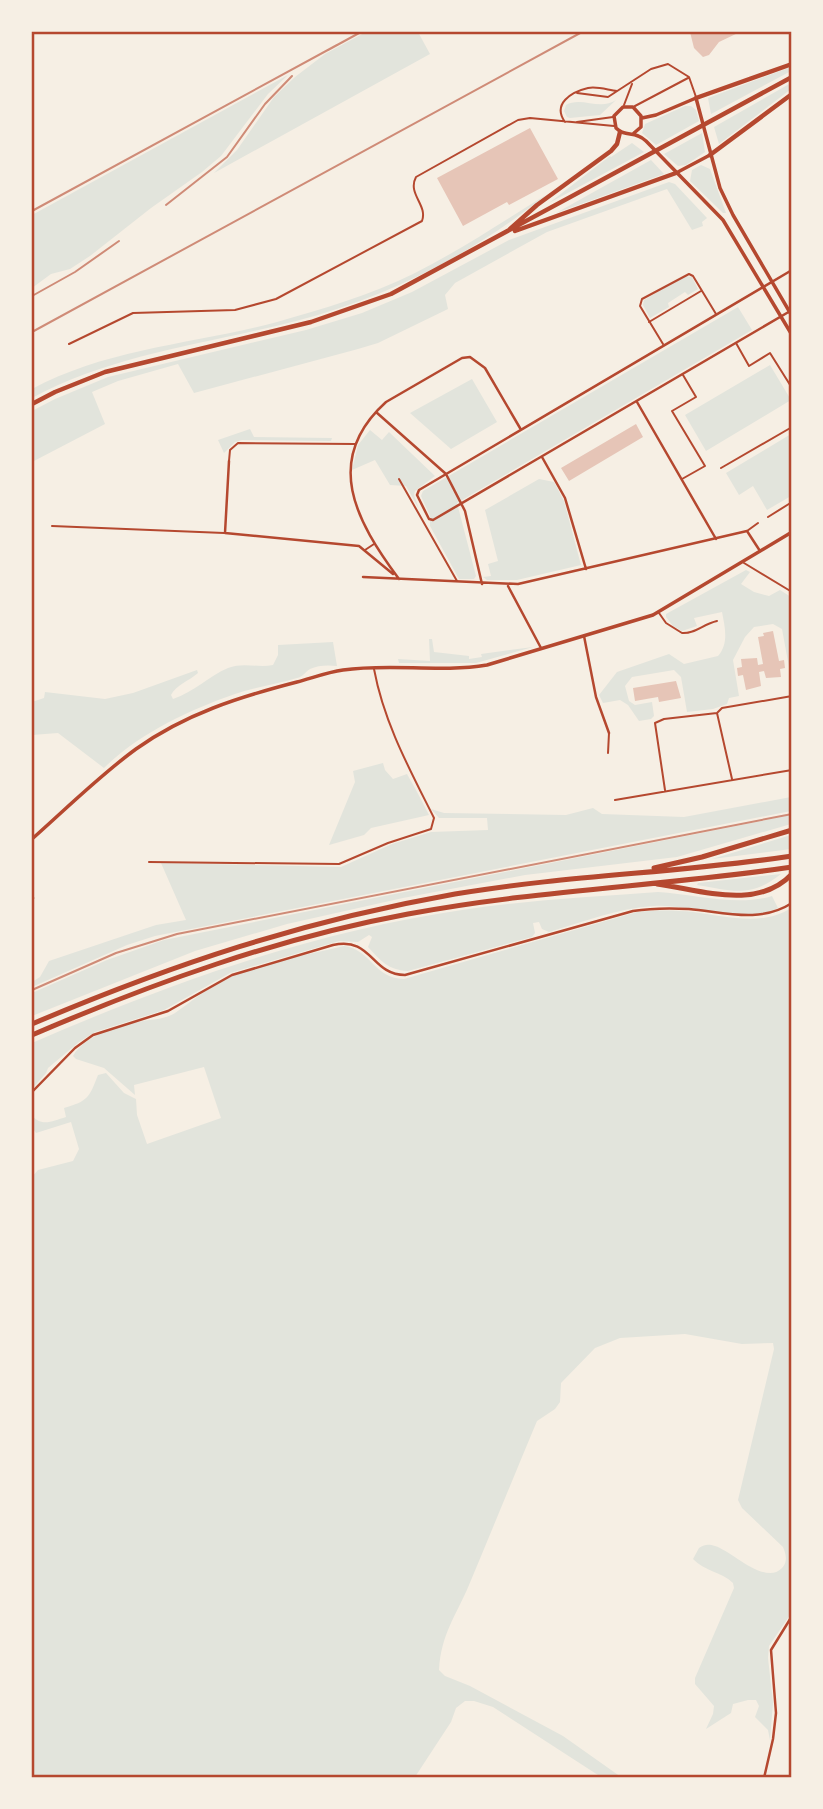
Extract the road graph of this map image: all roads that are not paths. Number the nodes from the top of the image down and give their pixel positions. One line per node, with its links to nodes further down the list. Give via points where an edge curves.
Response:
1 (792, 64): 8 (main road)
2 (689, 77): 4 (lane, via 668,64 651,69); 8 (lane); 10 (lane)
3 (792, 77): 20 (main road)
4 (632, 83): 5 (lane); 9 (lane)
5 (618, 91): 6 (lane, via 590,87); 6 (lane, via 608,97)
6 (578, 93): 13 (lane, via 561,103)
7 (792, 94): 18 (main road)
8 (696, 98): 12 (street); 18 (street)
9 (623, 107): 10 (street); 11 (street)
10 (633, 107): 12 (street)
11 (614, 116): 14 (lane); 15 (street)
12 (642, 118): 17 (street)
13 (565, 122): 14 (lane); 31 (lane, via 518,120 416,177 413,189 424,214 422,221 292,292 235,310 133,313)
14 (573, 123): 15 (lane)
15 (615, 126): 16 (street)
16 (620, 132): 17 (street); 20 (main road, via 611,151)
17 (634, 133): 19 (street)
18 (710, 155): 19 (street); 22 (street, via 728,207)
19 (676, 173): 20 (main road); 23 (street, via 723,220)
20 (501, 236): 36 (main road, via 405,288 354,309 125,366)
21 (792, 270): 22 (street)
22 (772, 282): 23 (street); 25 (street)
23 (763, 287): 26 (street); 27 (street)
24 (702, 290): 26 (lane); 28 (lane); 28 (lane, via 693,276 685,274 642,299 640,306)
25 (791, 313): 27 (street)
26 (716, 315): 32 (street)
27 (780, 316): 29 (street); 30 (street)
28 (649, 322): 32 (lane)
29 (792, 335)
30 (736, 342): 33 (street); 34 (lane, via 749,366 770,353)
31 (68, 344)
32 (664, 346): 39 (street)
33 (682, 374): 35 (street); 46 (lane, via 696,397 672,411 705,466)
34 (792, 388)
35 (636, 401): 41 (street); 46 (street)
36 (32, 404)
37 (376, 412): 39 (street, via 466,356 485,368); 40 (street); 44 (street)
38 (792, 427): 43 (lane)
39 (521, 429): 44 (street)
40 (356, 444): 42 (lane, via 238,443 230,450); 56 (street, via 350,482)
41 (542, 457): 48 (street); 60 (street, via 565,498)
42 (229, 461): 54 (street)
43 (721, 468)
44 (446, 474): 48 (street); 48 (street, via 417,493 429,519)
45 (399, 479): 63 (lane)
46 (681, 479): 55 (street)
47 (792, 502): 49 (lane)
48 (462, 503): 64 (street)
49 (768, 517)
50 (758, 523): 52 (lane)
51 (52, 526): 54 (lane)
52 (747, 531): 55 (street); 58 (street)
53 (792, 531): 58 (street)
54 (225, 534): 57 (street)
55 (716, 538): 60 (street)
56 (375, 543): 57 (lane); 62 (street)
57 (365, 550): 62 (street)
58 (760, 551): 59 (street)
59 (743, 562): 66 (lane); 67 (street)
60 (586, 569): 65 (street)
61 (363, 577): 62 (street)
62 (399, 579): 63 (street)
63 (458, 582): 64 (street)
64 (482, 584): 65 (street)
65 (507, 585): 70 (street)
66 (792, 592)
67 (659, 612): 68 (lane, via 682,633); 69 (street)
68 (717, 621)
69 (584, 636): 70 (street); 74 (street, via 596,697)
70 (541, 649): 71 (street, via 469,668)
71 (374, 668): 81 (street, via 343,670 253,693 198,713 136,749); 83 (lane, via 405,763 433,818 431,829 339,864)
72 (792, 696): 73 (lane, via 722,708)
73 (717, 713): 77 (lane); 78 (lane, via 655,723)
74 (609, 733): 75 (lane)
75 (608, 753)
76 (792, 770): 77 (lane)
77 (732, 780): 78 (lane)
78 (665, 790): 79 (lane)
79 (615, 800)
80 (792, 830): 85 (highway)
81 (32, 839)
82 (792, 856): 85 (highway)
83 (149, 862)
84 (792, 867): 87 (highway)
85 (627, 874): 89 (highway, via 481,890 339,918 193,960)
86 (792, 874): 87 (highway, via 768,891 749,896)
87 (647, 882): 90 (highway, via 470,903 336,929 175,978)
88 (792, 903): 91 (street, via 757,916 669,908 633,911 405,975 386,971 359,946 340,944 232,975 168,1011 93,1035)
89 (32, 1024)
90 (32, 1035)
91 (32, 1092)
92 (792, 1616): 93 (street, via 771,1650 776,1713)
93 (764, 1777)

